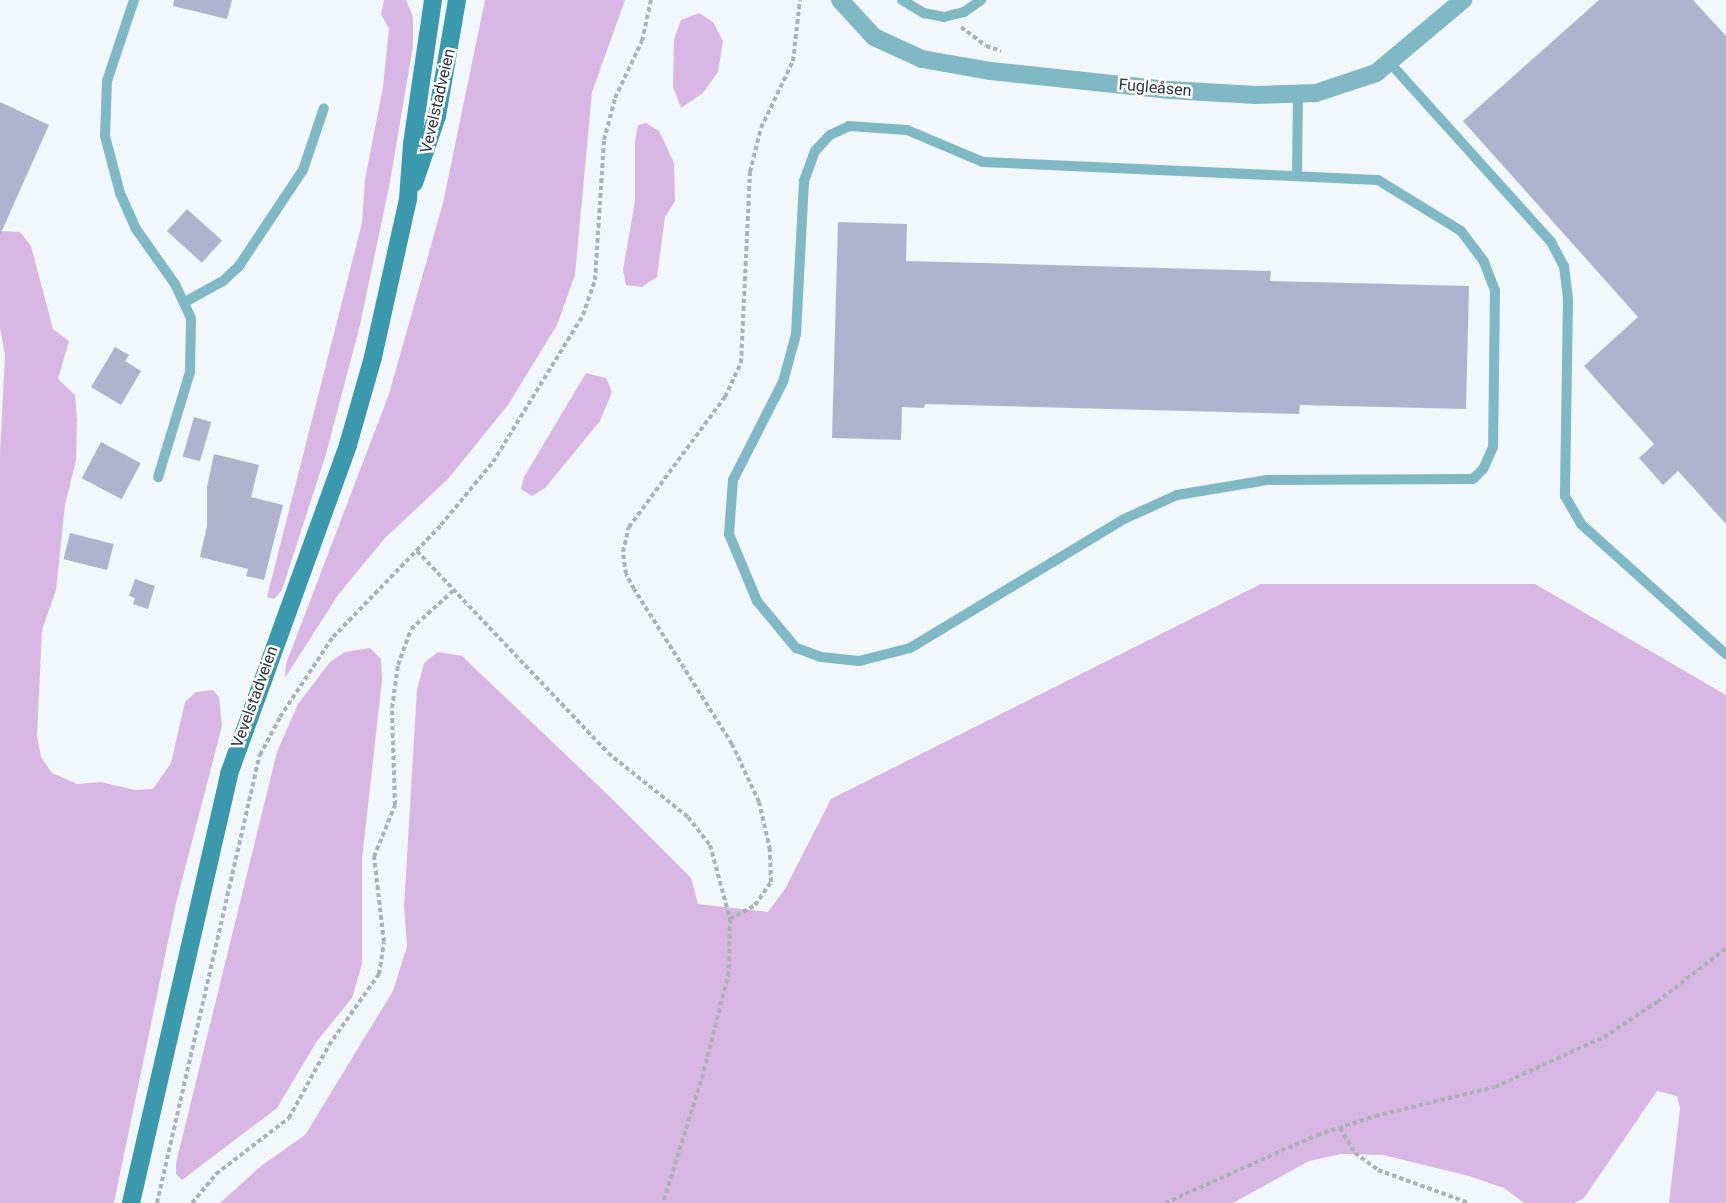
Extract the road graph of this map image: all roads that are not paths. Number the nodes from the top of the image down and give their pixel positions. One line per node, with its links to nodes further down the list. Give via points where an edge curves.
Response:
1 (134, 0): 13 (lane, via 107,81 105,136 120,193 136,229)
2 (433, 0): 12 (main road, Vevelstadveien)
3 (457, 0): 12 (main road, Vevelstadveien, via 437,116)
4 (840, 0): 9 (street, Fugleåsen, via 855,21 896,50 956,66 1170,90)
5 (902, 0): 6 (lane, via 924,13 950,16)
6 (981, 0)
7 (1462, 0): 8 (street, Fugleåsen)
8 (1390, 63): 9 (street, Fugleåsen, via 1348,85); 15 (lane, via 1551,242 1563,266 1568,300 1564,470 1565,496 1570,506 1581,524)
9 (1298, 94): 11 (lane)
10 (324, 108): 13 (lane, via 303,170 239,266 215,287)
11 (1297, 174): 11 (lane, via 983,162 907,130 849,126 830,135 815,151 804,181 796,334 783,382 733,480 729,534 757,600 796,648 821,657 859,661 910,648 1124,519 1177,495 1267,480 1473,479 1483,469 1493,447 1495,290 1484,262 1461,231 1378,180)
12 (408, 199): 16 (main road, Vevelstadveien, via 373,357 348,445 229,774)
13 (185, 302): 14 (lane, via 191,319 190,372)
14 (158, 477)
15 (1726, 654)
16 (131, 1203)

